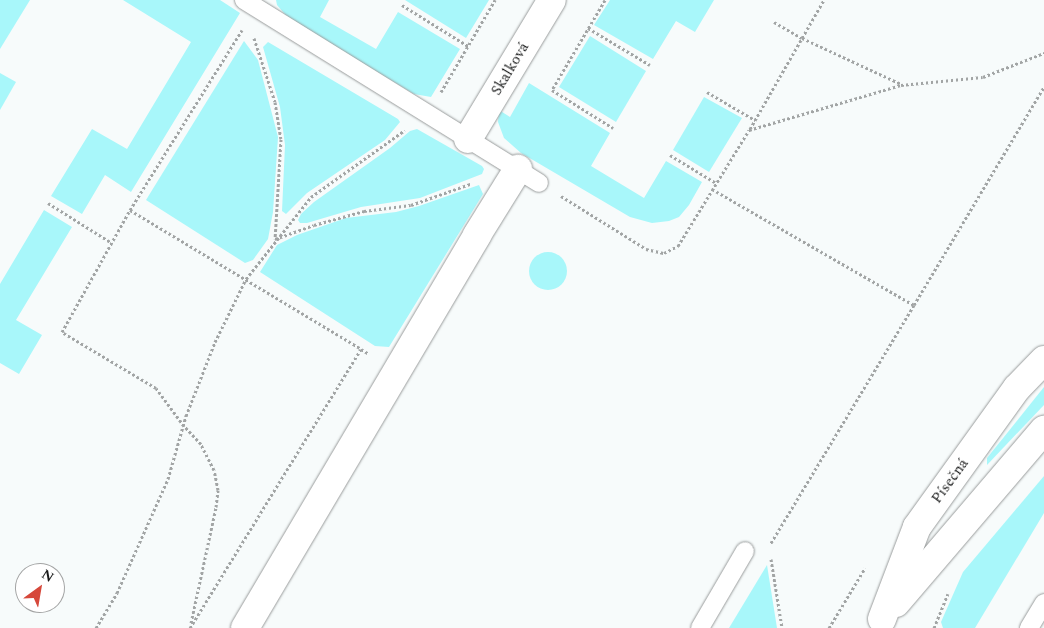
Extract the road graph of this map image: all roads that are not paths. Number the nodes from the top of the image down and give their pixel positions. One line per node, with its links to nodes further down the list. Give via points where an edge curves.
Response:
1 (552, 0): 3 (street, Skalková)
2 (253, 3): 3 (lane)
3 (468, 139): 4 (lane)
4 (522, 180): 10 (street, via 472,244)
5 (1044, 360): 9 (street, Písečná, via 1017,388 917,527)
6 (1044, 430): 9 (street, Písečná)
7 (745, 551): 11 (lane)
8 (1044, 604): 12 (lane)
9 (879, 623)
10 (245, 628)
11 (700, 628)
12 (1029, 628)

